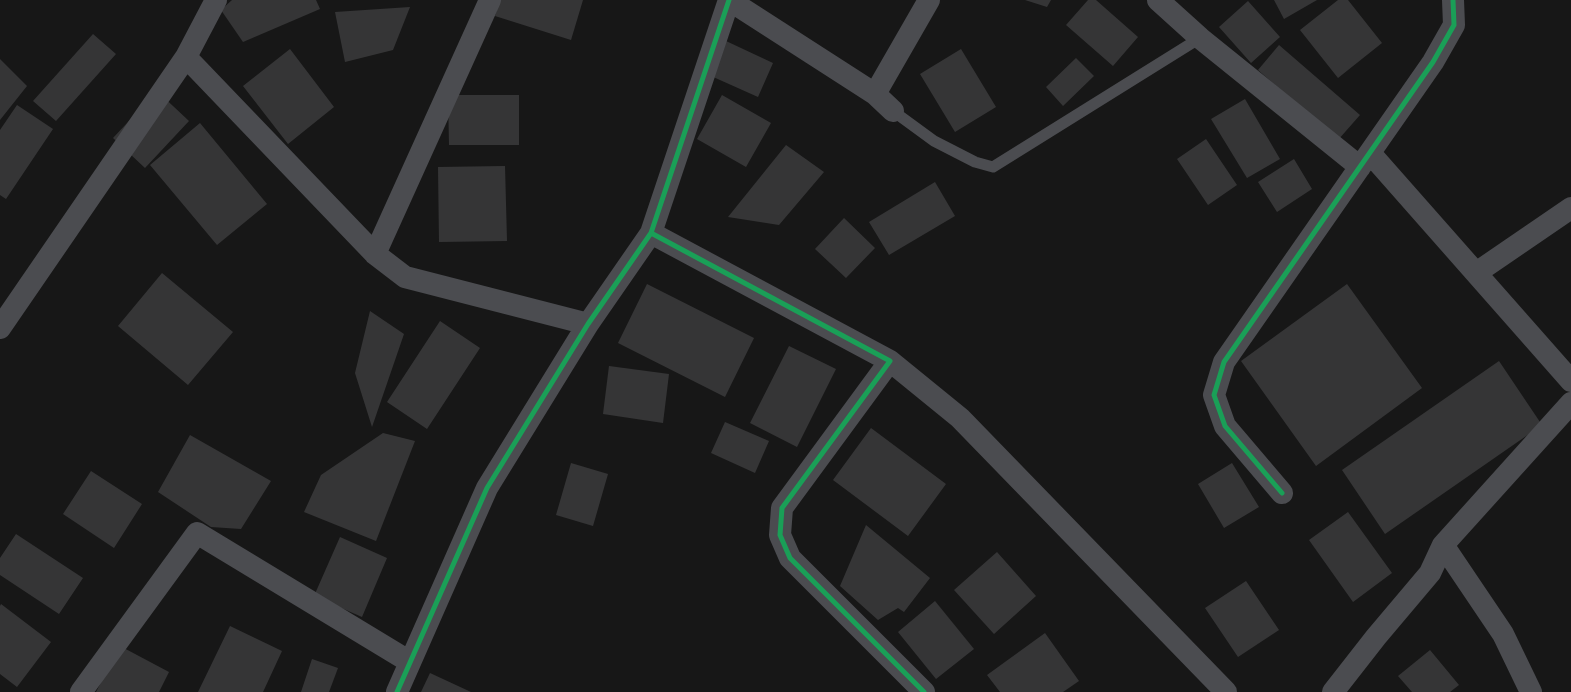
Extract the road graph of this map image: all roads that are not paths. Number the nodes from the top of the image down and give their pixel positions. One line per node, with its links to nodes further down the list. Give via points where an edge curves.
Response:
1 (216, 0): 8 (street)
2 (490, 0): 14 (street)
3 (729, 0): 9 (street); 13 (street)
4 (929, 0): 9 (street)
5 (1158, 0): 7 (street)
6 (1453, 0): 11 (street, via 1454,25 1451,31 1433,62)
7 (1200, 38): 10 (lane, via 993,167 975,162 934,141); 11 (street)
8 (186, 57): 14 (street); 17 (street)
9 (875, 94): 10 (street)
10 (892, 111)
11 (1365, 160): 15 (street); 21 (street, via 1224,362 1214,395 1225,426)
12 (1571, 208): 15 (street)
13 (651, 233): 16 (street); 18 (street)
14 (375, 254): 16 (street, via 405,277)
15 (1476, 273): 19 (street)
16 (588, 324): 23 (street, via 487,488)
17 (0, 328)
18 (890, 361): 26 (street, via 782,508 780,535 790,558); 27 (street, via 960,418)
19 (1571, 381)
20 (1571, 404): 22 (street)
21 (1282, 493)
22 (1443, 545): 28 (street, via 1430,573); 29 (street, via 1503,634)
23 (410, 662): 24 (street, via 197,533); 25 (street)
24 (82, 692)
25 (397, 692)
26 (924, 692)
27 (1226, 692)
28 (1333, 692)
29 (1531, 692)

